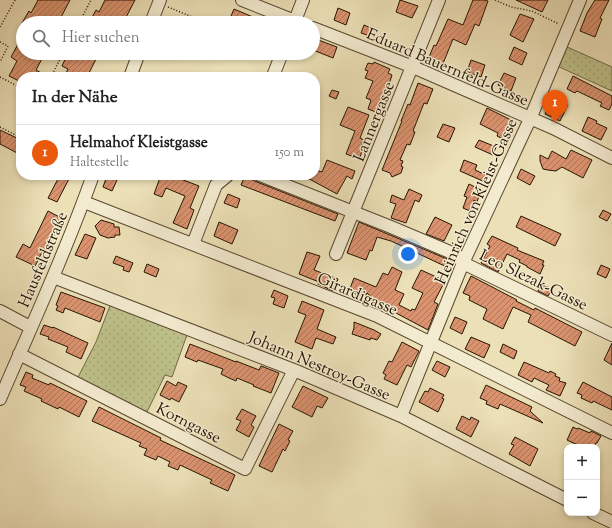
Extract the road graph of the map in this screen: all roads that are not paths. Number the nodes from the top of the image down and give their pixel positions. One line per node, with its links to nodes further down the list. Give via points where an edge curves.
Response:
1 (242, 0): 7 (street)
2 (303, 0): 8 (street)
3 (439, 0): 12 (street, Lannergasse)
4 (580, 0): 15 (street, Heinrich von Kleist-Gasse)
5 (160, 2): 6 (street)
6 (154, 16)
7 (281, 16)
8 (298, 16)
9 (320, 31): 12 (street, Eduard Bauernfeld-Gasse)
10 (136, 60): 13 (street)
11 (279, 60): 14 (street)
12 (413, 67): 15 (street, Eduard Bauernfeld-Gasse); 21 (street, Lannergasse)
13 (132, 72)
14 (275, 72)
15 (530, 118): 16 (street, Eduard Bauernfeld-Gasse); 24 (street, Heinrich von Kleist-Gasse)
16 (612, 158)
17 (91, 180): 20 (street, Hausfeldstraße)
18 (223, 180): 22 (street, via 216,186)
19 (273, 180): 21 (street, Leo Slezak-Gasse)
20 (84, 202): 22 (street, Girardigasse); 25 (street, Hausfeldstraße)
21 (354, 212): 23 (street, Lannergasse); 24 (street, Leo Slezak-Gasse, via 457,255)
22 (193, 244): 29 (street, Girardigasse, via 377,316)
23 (336, 254)
24 (463, 263): 28 (street, Leo Slezak-Gasse); 29 (street, Heinrich von Kleist-Gasse)
25 (53, 277): 27 (street, Hausfeldstraße); 31 (street, Johann Nestroy-Gasse)
26 (0, 311): 27 (street)
27 (30, 327): 30 (street, Hausfeldstraße)
28 (612, 335)
29 (431, 344): 33 (street, Heinrich von Kleist-Gasse); 34 (street, Girardigasse)
30 (19, 354): 31 (street, Korngasse, via 245,469); 32 (street, Hausfeldstraße)
31 (294, 370): 33 (street, Johann Nestroy-Gasse)
32 (0, 399)
33 (401, 416): 35 (street, Johann Nestroy-Gasse)
34 (612, 433)
35 (564, 498)
36 (599, 516): 37 (street)
37 (612, 522)

